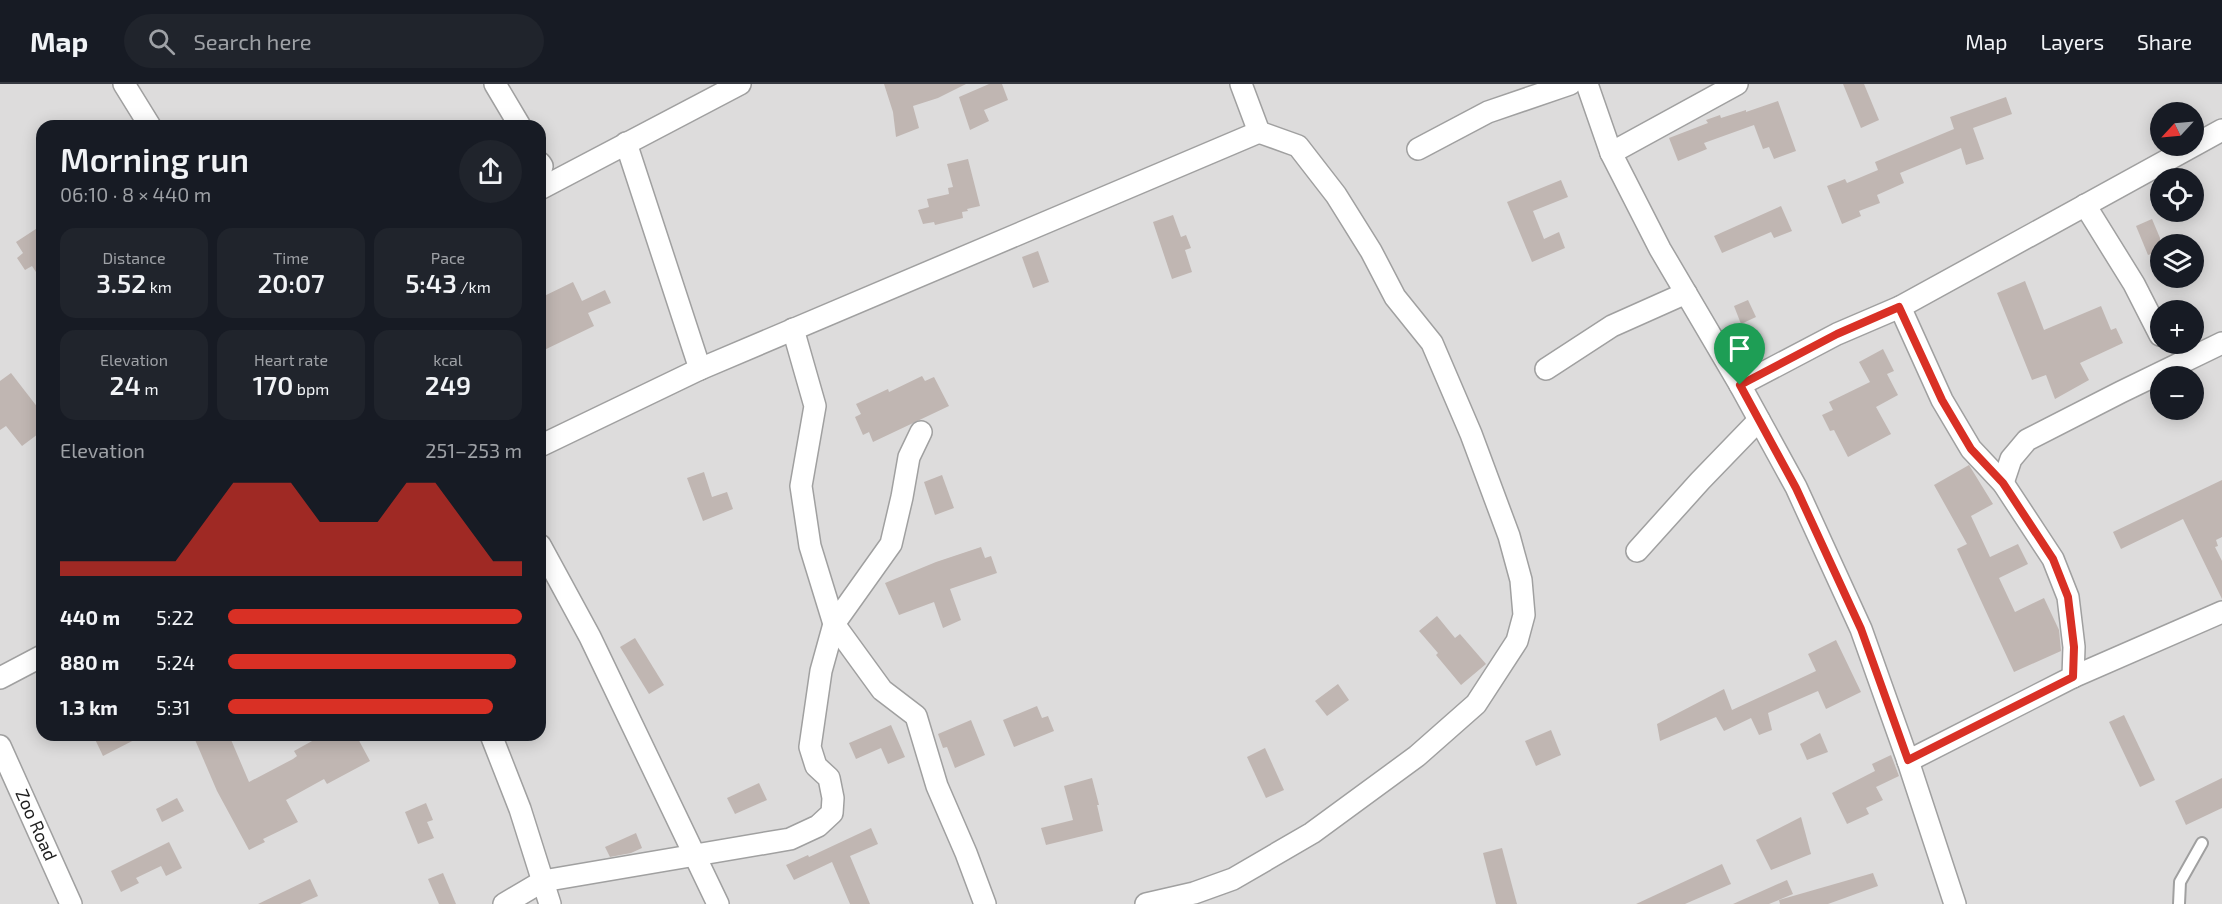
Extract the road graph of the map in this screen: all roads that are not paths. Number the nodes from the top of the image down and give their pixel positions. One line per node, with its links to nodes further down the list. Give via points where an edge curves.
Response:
1 (495, 84): 9 (street)
2 (740, 84): 12 (street)
3 (1241, 84): 11 (street)
4 (1570, 84): 13 (street, via 1488,112)
5 (1587, 84): 14 (street)
6 (1737, 84): 14 (street)
7 (129, 86): 8 (street)
8 (147, 120)
9 (516, 120)
10 (2222, 130): 16 (street)
11 (1259, 132): 20 (street); 49 (street, via 1298,146 1336,195 1395,297 1432,343 1509,536 1521,580 1524,615 1516,640 1476,704 1417,756 1312,833 1233,879)
12 (627, 143): 15 (street); 24 (street)
13 (1418, 149)
14 (1611, 153): 17 (street)
15 (546, 186)
16 (2085, 205): 18 (street); 19 (street)
17 (1686, 293): 25 (street, via 1612,326); 26 (street)
18 (1899, 307): 26 (street, via 1837,334); 30 (street, via 1942,400 1971,449)
19 (2150, 316)
20 (793, 329): 24 (street); 34 (street, via 815,406 801,486 810,546)
21 (2222, 343): 23 (street)
22 (2170, 354): 23 (street)
23 (2176, 365): 30 (street, via 2027,440 2011,459)
24 (700, 369): 29 (street)
25 (1546, 369)
26 (1740, 385): 27 (street)
27 (1759, 420): 31 (street); 40 (street, via 1796,488 1861,629)
28 (921, 432): 34 (street, via 909,456 891,544)
29 (546, 443)
30 (2003, 483): 36 (street, via 2053,559 2068,597)
31 (1637, 551)
32 (546, 556): 42 (street, via 590,637)
33 (2222, 612): 36 (street)
34 (834, 624): 42 (street, via 821,670 810,747 816,766 829,778 832,813 818,826 790,839); 48 (street, via 882,690 916,717 937,786)
35 (36, 659): 37 (street)
36 (2073, 677): 40 (street)
37 (0, 678)
38 (493, 741): 43 (street)
39 (0, 746): 44 (street, Zoo Road)
40 (1908, 760): 50 (street)
41 (2202, 843): 51 (lane, via 2180,882)
42 (695, 855): 43 (street); 47 (street)
43 (543, 881): 45 (street); 46 (street)
44 (71, 904)
45 (504, 904)
46 (550, 904)
47 (718, 904)
48 (985, 904)
49 (1146, 904)
50 (1955, 904)
51 (2179, 904)

